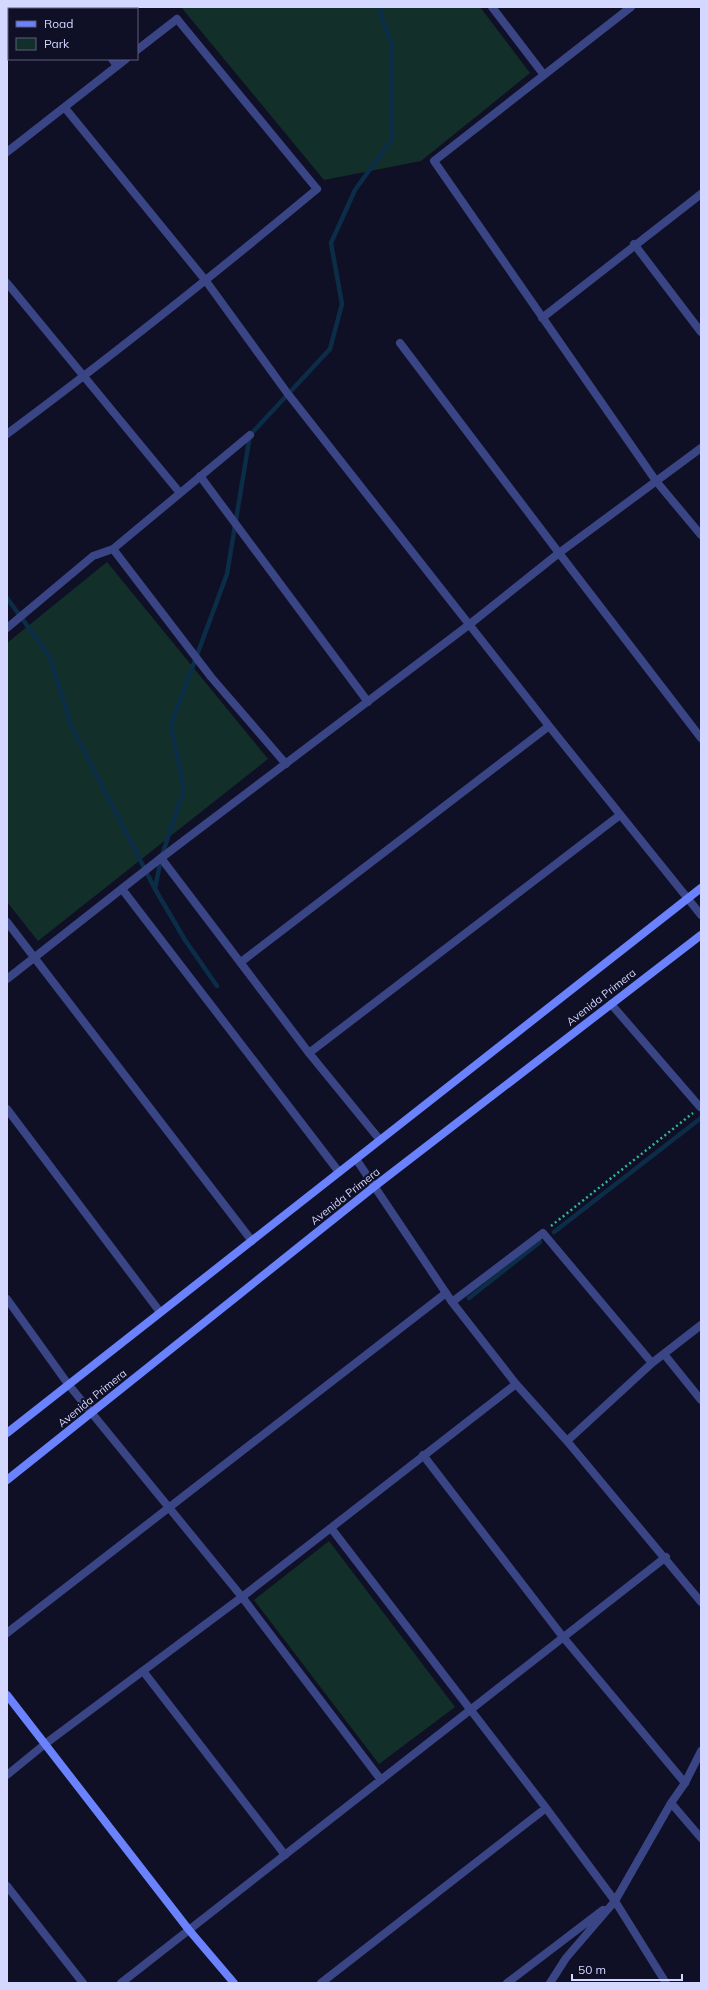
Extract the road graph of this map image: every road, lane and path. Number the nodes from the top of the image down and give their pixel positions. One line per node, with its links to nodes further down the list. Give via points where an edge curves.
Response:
1 (492, 7): 7 (street)
2 (631, 7): 7 (street)
3 (138, 49): 12 (street, via 177,19 317,189)
4 (113, 60): 6 (street)
5 (125, 60): 6 (street)
6 (117, 66): 8 (street)
7 (544, 75): 14 (street, via 434,160)
8 (64, 108): 9 (street); 12 (street)
9 (7, 152)
10 (701, 194): 11 (street)
11 (634, 244): 14 (street); 15 (street)
12 (206, 281): 17 (street); 27 (street, via 288,394)
13 (7, 283): 17 (street)
14 (542, 318): 22 (street)
15 (701, 332)
16 (400, 343): 26 (street)
17 (84, 377): 18 (street); 23 (street)
18 (7, 434)
19 (250, 435): 21 (street)
20 (701, 448): 22 (street)
21 (200, 476): 23 (street); 29 (street)
22 (656, 481): 24 (street); 26 (street)
23 (180, 493): 25 (street)
24 (701, 535)
25 (113, 549): 28 (street, via 93,556); 32 (street, via 211,677)
26 (559, 553): 27 (street); 31 (street)
27 (470, 624): 29 (street); 30 (street)
28 (7, 627)
29 (368, 702): 32 (street)
30 (549, 726): 33 (street); 42 (street)
31 (701, 738)
32 (286, 764): 34 (street)
33 (620, 815): 37 (street); 45 (street)
34 (161, 858): 36 (street); 42 (street)
35 (701, 888): 37 (main road, Avenida Primera)
36 (122, 889): 41 (street); 50 (street)
37 (688, 898): 38 (street); 48 (main road, Avenida Primera)
38 (701, 915)
39 (7, 922): 41 (street)
40 (701, 934): 44 (main road, Avenida Primera)
41 (36, 958): 43 (street); 53 (street)
42 (241, 962): 45 (street)
43 (7, 979)
44 (611, 1004): 46 (street); 51 (main road, Avenida Primera)
45 (309, 1053): 48 (street)
46 (700, 1107): 52 (path)
47 (7, 1109): 57 (street)
48 (380, 1140): 49 (main road, Avenida Primera)
49 (356, 1159): 50 (main road, Avenida Primera); 51 (street)
50 (339, 1172): 53 (main road, Avenida Primera)
51 (375, 1186): 54 (street); 64 (main road, Avenida Primera)
52 (543, 1233): 56 (street); 60 (street)
53 (252, 1241): 57 (main road, Avenida Primera)
54 (446, 1293): 56 (street); 69 (street)
55 (7, 1298): 61 (street)
56 (452, 1302): 62 (street)
57 (160, 1312): 61 (main road, Avenida Primera)
58 (701, 1325): 59 (street)
59 (664, 1354): 60 (street); 63 (street)
60 (652, 1363): 66 (street)
61 (68, 1384): 64 (street); 65 (main road, Avenida Primera)
62 (516, 1384): 66 (street); 67 (street)
63 (701, 1400)
64 (91, 1413): 68 (main road, Avenida Primera); 69 (street)
65 (7, 1432)
66 (567, 1441): 71 (street)
67 (423, 1456): 70 (street); 75 (street)
68 (7, 1480)
69 (169, 1508): 72 (street); 74 (street)
70 (331, 1528): 72 (street); 78 (street)
71 (666, 1557): 73 (street); 75 (street)
72 (242, 1597): 76 (street); 82 (street)
73 (701, 1602)
74 (7, 1633)
75 (563, 1637): 78 (street); 83 (street)
76 (143, 1671): 79 (street); 87 (street)
77 (7, 1695): 79 (main road)
78 (470, 1710): 82 (street); 85 (street)
79 (45, 1744): 81 (street); 90 (main road)
80 (701, 1751): 83 (street)
81 (7, 1775)
82 (381, 1780): 87 (street)
83 (685, 1783): 84 (street)
84 (671, 1803): 86 (street); 89 (street)
85 (546, 1808): 89 (street); 94 (street)
86 (701, 1838)
87 (285, 1855): 90 (street)
88 (7, 1886): 91 (street)
89 (614, 1901): 95 (street); 96 (street, via 566,1958); 97 (street)
90 (189, 1930): 92 (street); 93 (main road)
91 (83, 1983)
92 (121, 1983)
93 (234, 1983)
94 (322, 1983)
95 (507, 1983)
96 (550, 1983)
97 (666, 1983)

